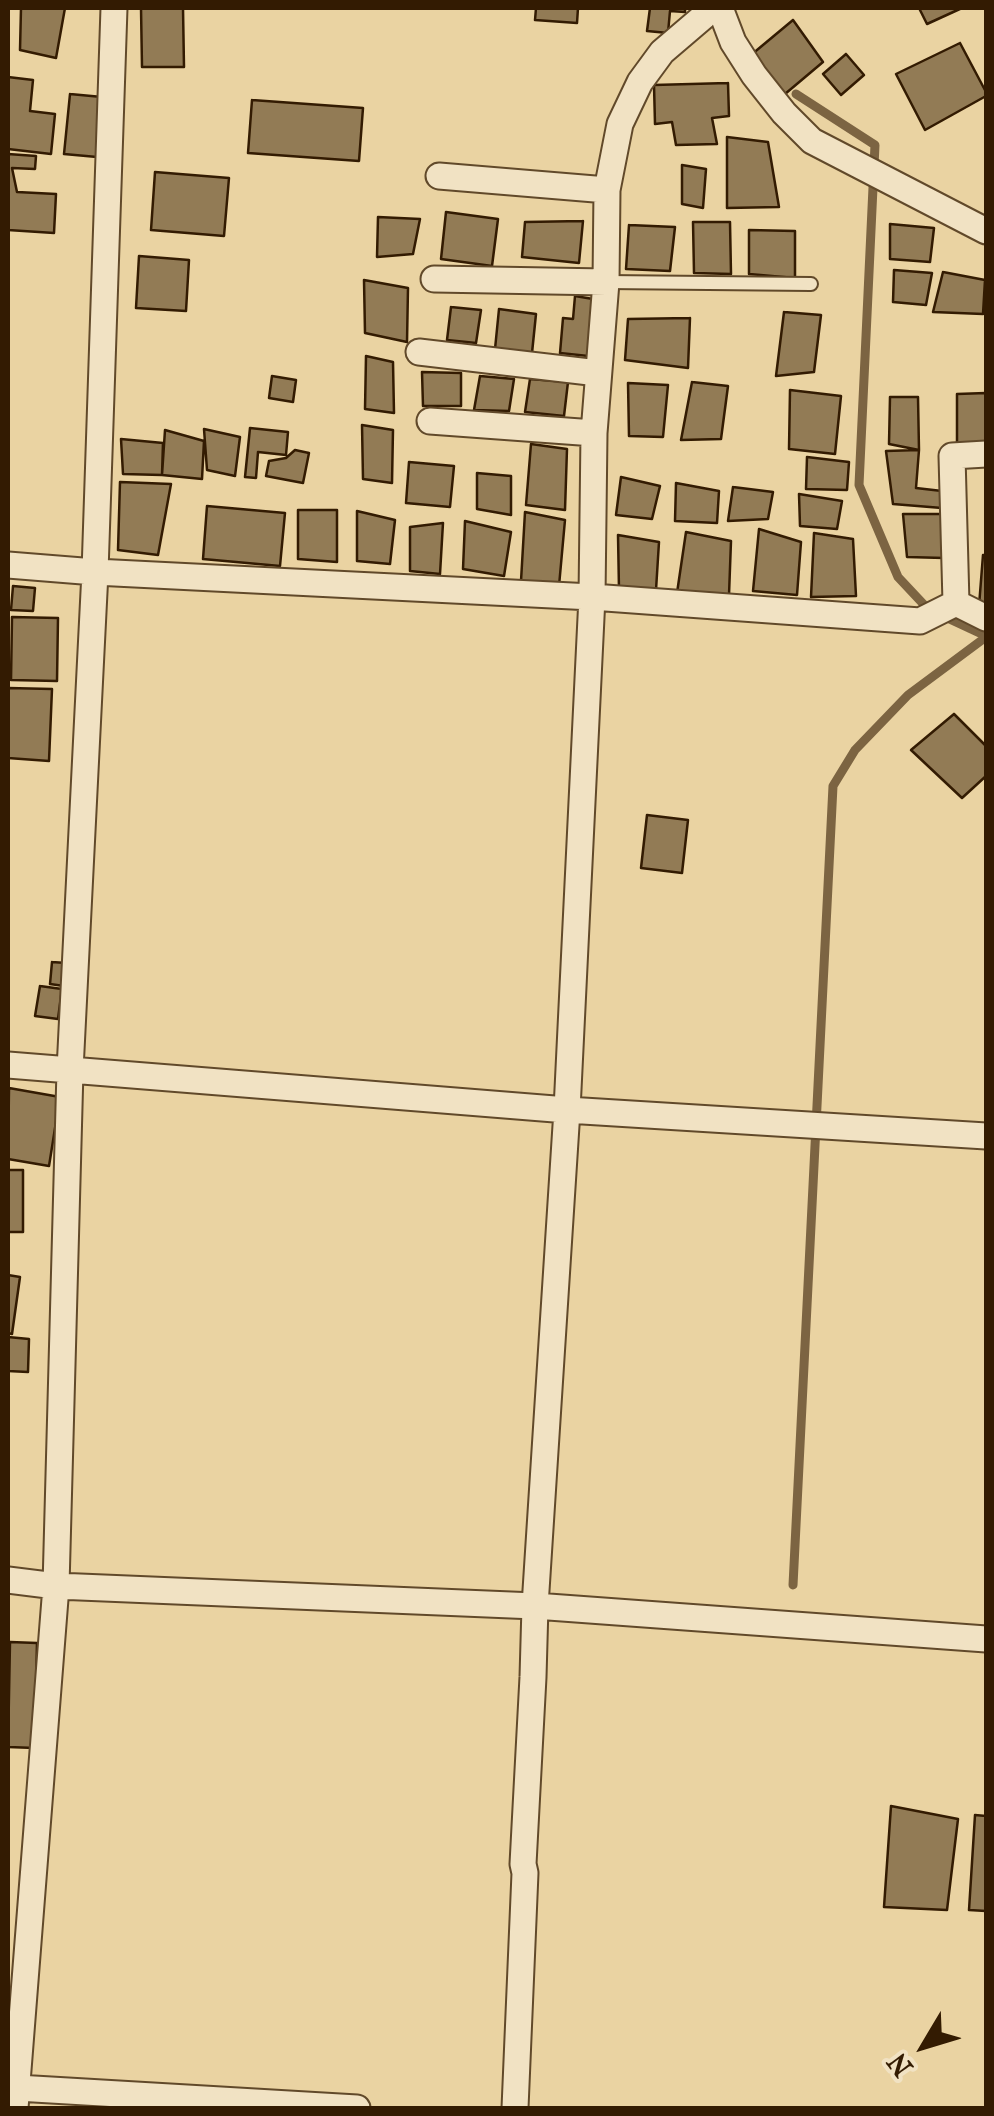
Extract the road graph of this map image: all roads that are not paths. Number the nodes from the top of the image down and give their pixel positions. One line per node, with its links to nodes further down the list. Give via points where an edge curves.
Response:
1 (114, 8): 16 (street)
2 (710, 8): 5 (street, via 640,82 620,124)
3 (720, 8): 6 (street, via 754,75 812,140)
4 (438, 176): 5 (street)
5 (607, 190): 8 (street)
6 (986, 231)
7 (434, 279): 8 (street)
8 (606, 282): 9 (lane); 11 (street)
9 (811, 284)
10 (419, 352): 11 (street)
11 (598, 373): 13 (street)
12 (430, 422): 13 (street)
13 (594, 433): 17 (street)
14 (986, 454): 18 (street, via 952,456)
15 (8, 565): 16 (street)
16 (95, 572): 17 (street); 21 (street)
17 (592, 597): 18 (street, via 920,621); 22 (street)
18 (956, 603): 19 (street)
19 (986, 618)
20 (8, 1065): 21 (street)
21 (70, 1070): 22 (street); 25 (street)
22 (567, 1110): 23 (street); 26 (street)
23 (986, 1136)
24 (8, 1580): 25 (street)
25 (56, 1586): 26 (street); 28 (street)
26 (535, 1606): 27 (street); 30 (street)
27 (986, 1639)
28 (16, 2098): 29 (street)
29 (356, 2108)
30 (516, 2108)

